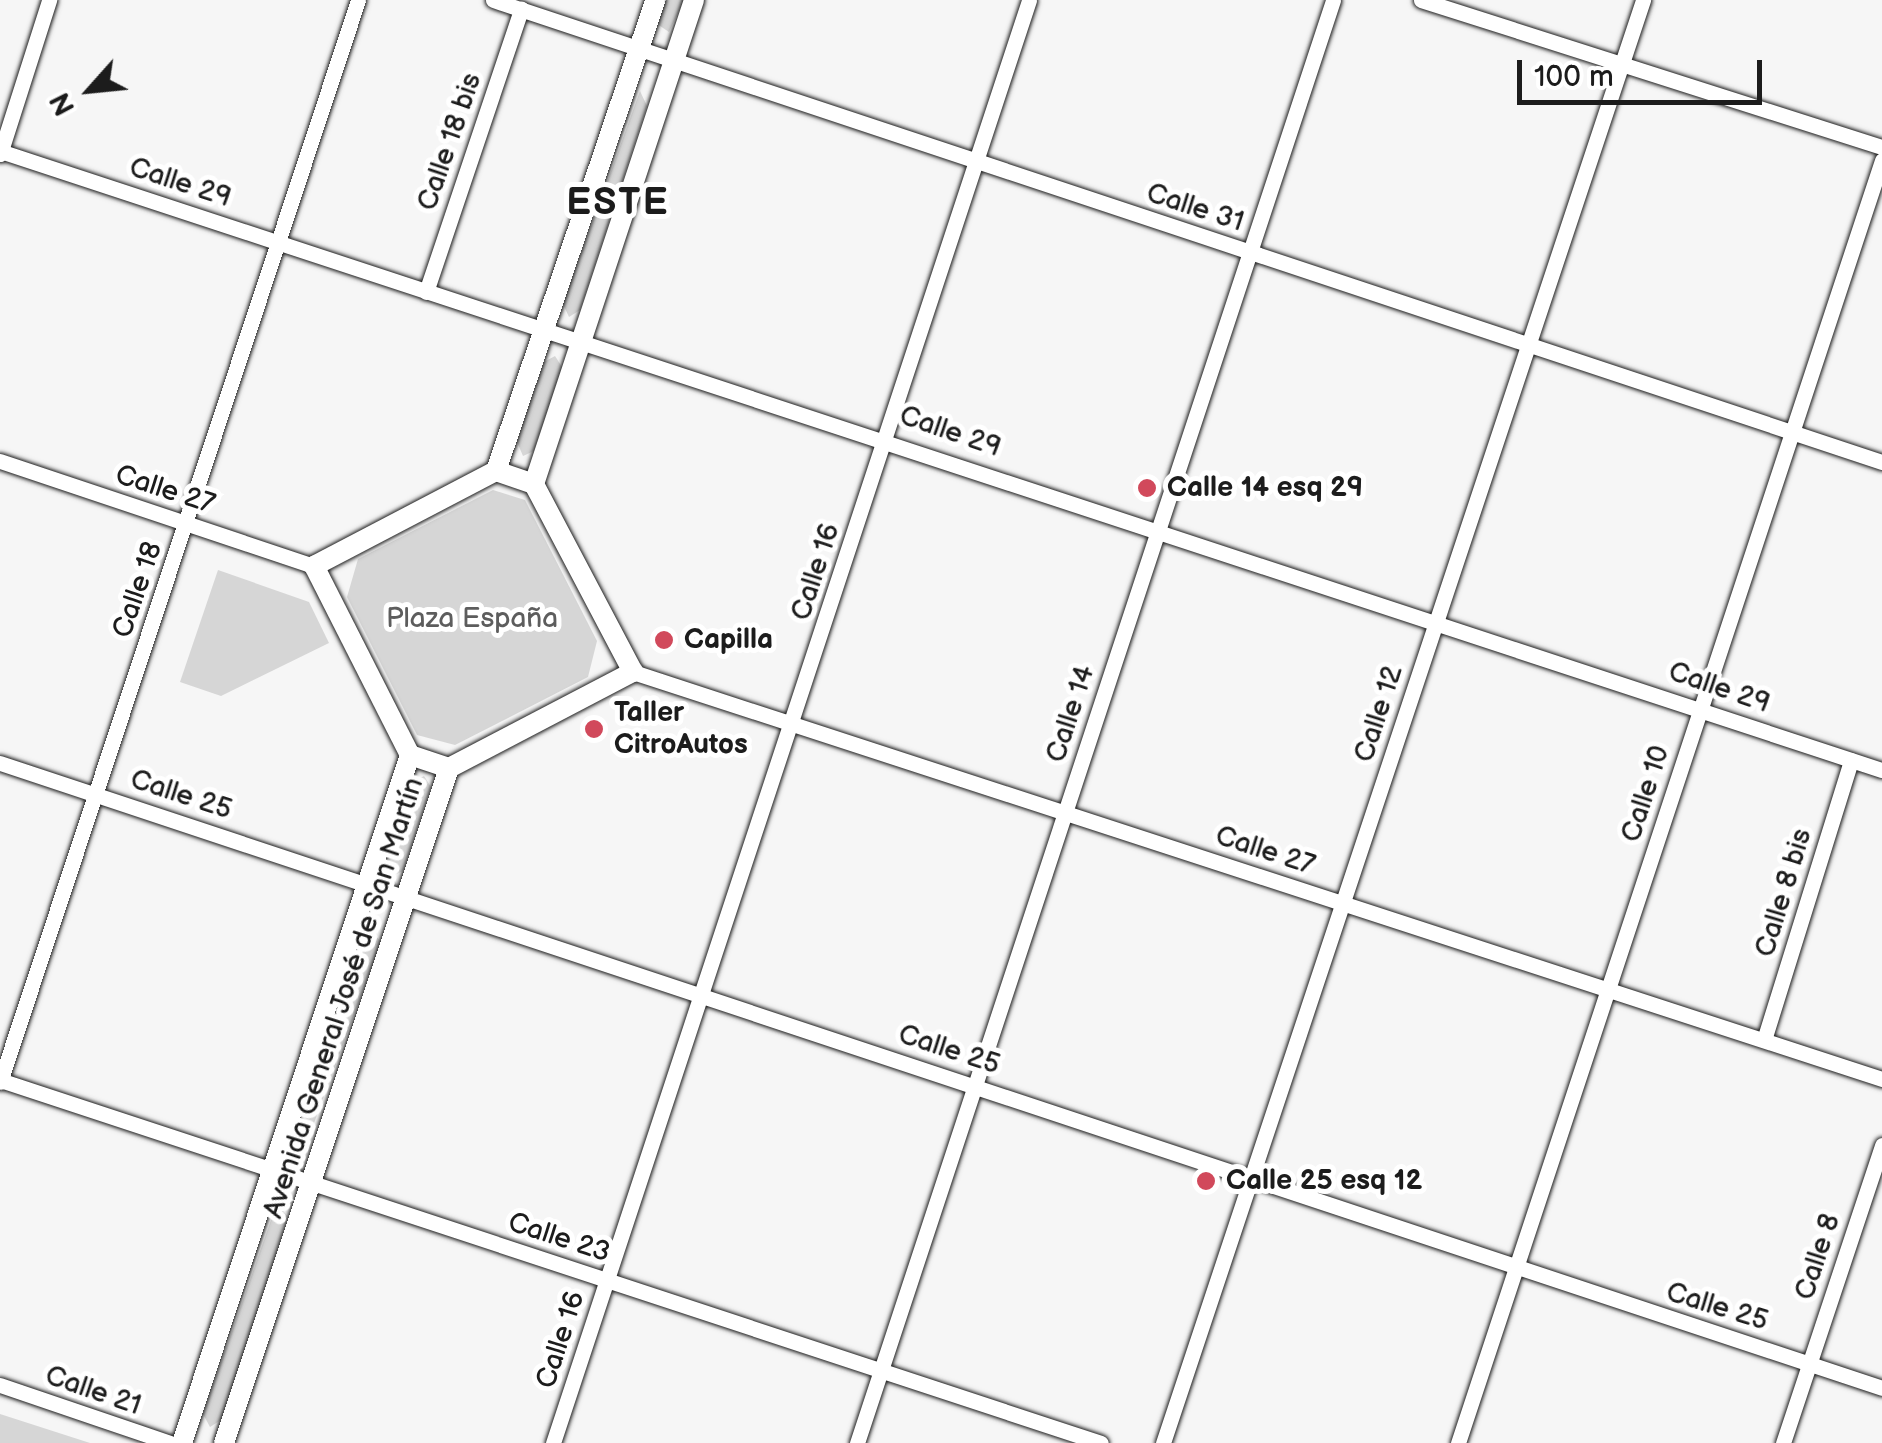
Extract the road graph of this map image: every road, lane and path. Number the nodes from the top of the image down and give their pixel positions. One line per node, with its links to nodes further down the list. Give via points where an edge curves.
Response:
1 (50, 0): 15 (street)
2 (358, 0): 18 (street, Calle 18)
3 (494, 0): 10 (street, Calle 31)
4 (655, 0): 11 (main road)
5 (694, 0): 12 (main road)
6 (1029, 0): 17 (street, Calle 16)
7 (1333, 0): 19 (street, Calle 14)
8 (1421, 0): 13 (street)
9 (1643, 0): 13 (street, Calle 12)
10 (522, 9): 11 (street, Calle 31); 20 (street, Calle 18 bis)
11 (638, 51): 12 (street, Calle 31); 21 (main road)
12 (672, 64): 17 (street, Calle 31); 22 (main road)
13 (1621, 67): 14 (street); 23 (street, Calle 12)
14 (1882, 146)
15 (0, 152): 18 (street, Calle 29)
16 (1882, 160): 24 (street, Calle 10)
17 (976, 164): 19 (street, Calle 31); 25 (street, Calle 16)
18 (274, 240): 20 (street, Calle 29); 30 (street, Calle 18)
19 (1248, 251): 23 (street, Calle 31); 31 (street, Calle 14)
20 (426, 292): 21 (street, Calle 29)
21 (544, 332): 22 (street, Calle 29); 28 (main road)
22 (580, 343): 25 (street, Calle 29); 29 (main road)
23 (1528, 345): 24 (street, Calle 31); 33 (street, Calle 12)
24 (1792, 433): 27 (street, Calle 31); 35 (street, Calle 10)
25 (886, 437): 31 (street, Calle 29); 36 (street, Calle 16)
26 (0, 461): 30 (street, Calle 27)
27 (1882, 462)
28 (496, 471): 29 (main road); 32 (main road)
29 (534, 484): 34 (main road)
30 (186, 523): 32 (street, Calle 27); 42 (street, Calle 18)
31 (1158, 530): 33 (street, Calle 29); 43 (street, Calle 14)
32 (314, 566): 37 (main road, Avenida General José de San Martín)
33 (1436, 622): 35 (street, Calle 29); 46 (street, Calle 12)
34 (633, 672): 36 (street, Calle 27); 40 (main road, Avenida General José de San Martín)
35 (1701, 708): 38 (street, Calle 29); 47 (street, Calle 10)
36 (794, 724): 43 (street, Calle 27); 48 (street, Calle 16)
37 (410, 755): 40 (main road); 44 (main road, Avenida General José de San Martín)
38 (1851, 760): 41 (street, Calle 29); 49 (street, Calle 8 bis)
39 (0, 764): 42 (street, Calle 25)
40 (449, 768): 45 (main road, Avenida General José de San Martín)
41 (1882, 770)
42 (95, 794): 44 (street, Calle 25); 51 (street, Calle 18)
43 (1065, 812): 46 (street, Calle 27); 52 (street, Calle 14)
44 (368, 882): 45 (street, Calle 25); 54 (main road, Avenida General José de San Martín)
45 (407, 894): 48 (street, Calle 25); 56 (main road, Avenida General José de San Martín)
46 (1343, 902): 47 (street, Calle 27); 55 (street, Calle 12)
47 (1609, 988): 49 (street, Calle 27); 57 (street, Calle 10)
48 (700, 996): 52 (street, Calle 25); 58 (street, Calle 16)
49 (1764, 1040): 50 (street, Calle 27)
50 (1882, 1079)
51 (0, 1080): 54 (street, Calle 23)
52 (973, 1084): 55 (street, Calle 25); 60 (street, Calle 14)
53 (1882, 1145): 59 (street, Calle 8)
54 (272, 1170): 56 (street, Calle 23); 64 (main road, Avenida General José de San Martín)
55 (1251, 1178): 57 (street, Calle 25); 69 (street, Calle 12)
56 (311, 1182): 58 (street, Calle 23); 65 (main road, Avenida General José de San Martín)
57 (1516, 1270): 59 (street, Calle 25); 70 (street, Calle 10)
58 (607, 1280): 60 (street, Calle 23); 66 (street, Calle 16)
59 (1810, 1362): 62 (street, Calle 25); 71 (street, Calle 8)
60 (879, 1370): 67 (street, Calle 14); 68 (street, Calle 23)
61 (0, 1386): 63 (street, Calle 21)
62 (1882, 1388)
63 (170, 1443)
64 (182, 1443)
65 (224, 1443)
66 (553, 1443)
67 (856, 1443)
68 (1101, 1443)
69 (1164, 1443)
70 (1458, 1443)
71 (1783, 1443)

